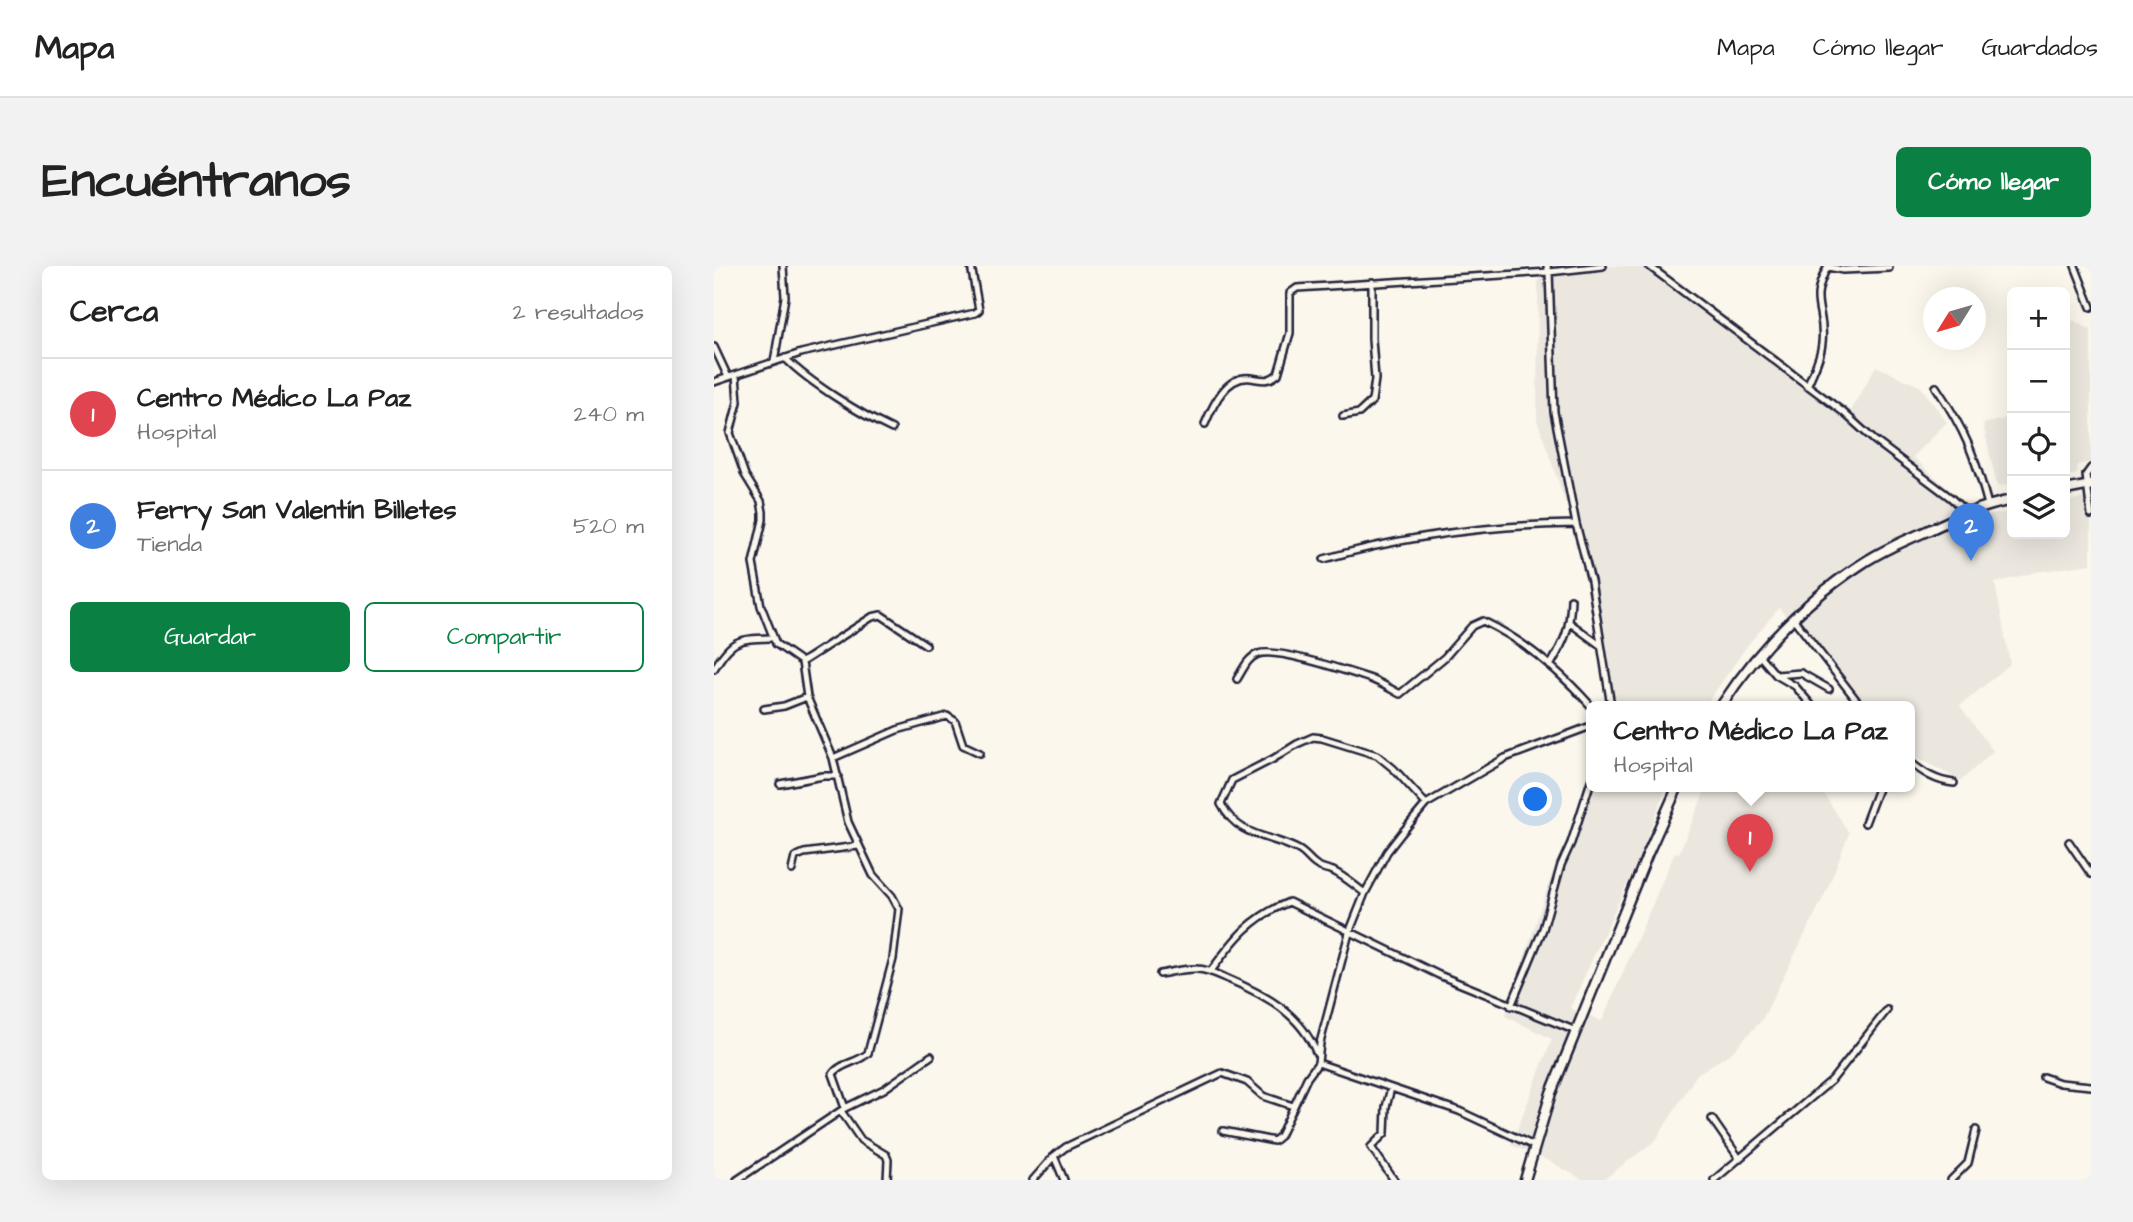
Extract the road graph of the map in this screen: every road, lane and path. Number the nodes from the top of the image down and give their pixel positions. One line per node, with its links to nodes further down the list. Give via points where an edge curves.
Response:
1 (783, 266): 13 (street, via 785,297)
2 (971, 266): 12 (street, via 979,310 975,313)
3 (1603, 266): 8 (street)
4 (1649, 266): 17 (street)
5 (2075, 266): 10 (street)
6 (1828, 267): 7 (street, via 1843,271); 17 (street, via 1816,301 1822,345)
7 (1889, 268)
8 (1548, 269): 9 (street); 29 (street, via 1553,400)
9 (1372, 282): 19 (street, via 1372,401 1359,413); 20 (street, via 1304,286 1293,291 1290,333 1278,374 1268,381 1244,379 1224,389)
10 (2091, 307)
11 (714, 347): 15 (street)
12 (785, 358): 13 (street); 21 (street, via 800,373)
13 (774, 362): 14 (street)
14 (736, 375): 15 (street); 34 (street, via 738,402 730,433 745,475 761,501 763,520 753,563)
15 (728, 377): 16 (street)
16 (714, 382)
17 (1807, 386): 27 (street)
18 (1936, 387): 26 (street, via 1971,445)
19 (1343, 416)
20 (1205, 424)
21 (892, 429)
22 (2091, 468): 23 (street, via 2086,475)
23 (2089, 485): 24 (main road); 28 (street)
24 (2070, 489)
25 (2007, 501): 26 (main road)
26 (1989, 505): 27 (main road)
27 (1966, 512): 32 (main road, via 1861,564)
28 (2091, 514)
29 (1576, 524): 30 (street, via 1433,536); 36 (street, via 1591,581)
30 (1324, 559)
31 (1570, 599): 33 (street)
32 (1793, 618): 37 (main road); 49 (street)
33 (1570, 623): 36 (street); 39 (street)
34 (773, 638): 38 (street); 40 (street, via 737,641)
35 (926, 645): 38 (street, via 881,615)
36 (1600, 645): 46 (street)
37 (1759, 655): 41 (street); 47 (main road)
38 (802, 662): 44 (street)
39 (1550, 666): 42 (street, via 1521,641 1483,621 1472,626 1445,657 1401,694 1369,678 1282,654 1255,655); 45 (street)
40 (714, 669)
41 (1776, 675): 43 (street, via 1801,673); 48 (street, via 1795,686)
42 (1237, 679)
43 (1829, 689)
44 (807, 697): 50 (street); 53 (street)
45 (1586, 701)
46 (1610, 701)
47 (1724, 701)
48 (1808, 701)
49 (1857, 701)
50 (764, 709)
51 (1586, 728): 61 (street, via 1505,758)
52 (980, 753): 53 (street, via 963,745 955,721 947,716 897,730)
53 (833, 758): 55 (street)
54 (1915, 766): 56 (street, via 1941,782)
55 (838, 776): 57 (street); 64 (street)
56 (1954, 783)
57 (780, 784)
58 (1587, 792): 71 (street, via 1543,929)
59 (1675, 792): 73 (main road)
60 (1877, 792): 62 (street)
61 (1426, 804): 67 (street, via 1387,852); 67 (street, via 1377,755 1313,737 1230,783 1221,804 1227,817 1259,836 1300,851)
62 (1865, 823)
63 (2069, 842): 66 (street)
64 (858, 846): 65 (street, via 804,853 795,857); 80 (street, via 899,909 893,959 868,1054 833,1074)
65 (792, 870)
66 (2091, 874)
67 (1365, 893): 68 (street)
68 (1349, 933): 69 (street, via 1289,902 1254,921); 71 (street); 75 (street)
69 (1211, 971): 70 (street, via 1197,968); 75 (street, via 1284,1009 1308,1034)
70 (1160, 974)
71 (1511, 1006): 73 (street)
72 (1887, 1010): 86 (street, via 1832,1080)
73 (1576, 1031): 84 (main road)
74 (931, 1056): 80 (street, via 884,1089)
75 (1318, 1060): 78 (street); 79 (street)
76 (2043, 1077): 77 (street)
77 (2091, 1086)
78 (1391, 1088): 84 (street, via 1459,1111); 91 (street, via 1385,1133 1371,1147)
79 (1293, 1106): 83 (street, via 1277,1140); 85 (street, via 1263,1096 1247,1082 1222,1073)
80 (843, 1109): 87 (street); 88 (street, via 861,1140 886,1155)
81 (1712, 1119): 86 (street)
82 (1976, 1130): 94 (street, via 1968,1163)
83 (1223, 1132)
84 (1534, 1146): 92 (main road)
85 (1054, 1156): 89 (street); 90 (street)
86 (1739, 1158): 93 (street)
87 (737, 1180)
88 (887, 1180)
89 (1033, 1180)
90 (1064, 1180)
91 (1394, 1180)
92 (1525, 1180)
93 (1714, 1180)
94 (1951, 1180)

